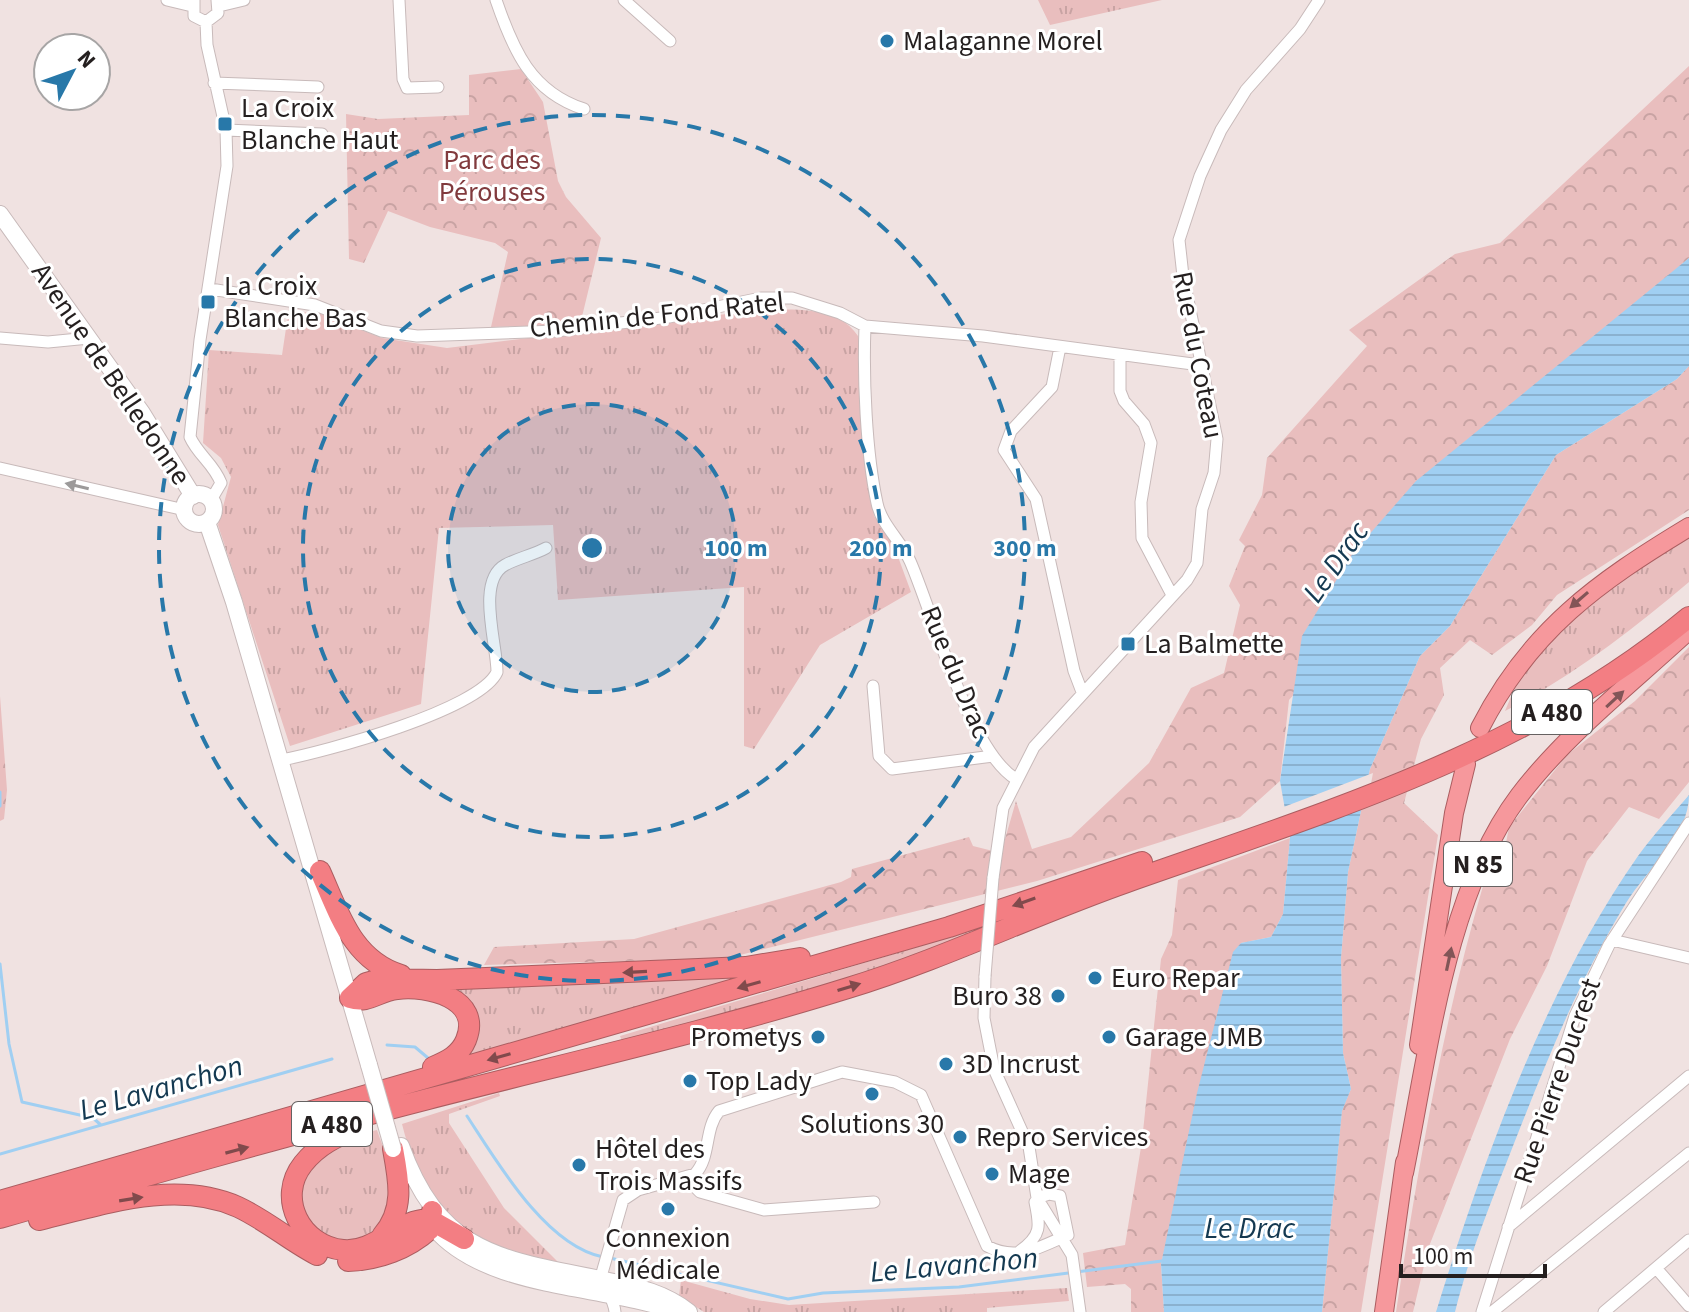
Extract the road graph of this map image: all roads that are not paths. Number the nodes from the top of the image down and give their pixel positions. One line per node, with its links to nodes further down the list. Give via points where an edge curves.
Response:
1 (167, 0): 7 (street)
2 (244, 0): 8 (street)
3 (399, 0): 13 (street, via 407,88)
4 (496, 0): 14 (street, via 512,44 536,81 563,102)
5 (624, 0): 10 (street)
6 (1319, 0): 24 (street, Rue du Coteau, via 1246,90 1210,152 1190,202 1179,255)
7 (193, 3): 9 (street, via 194,16)
8 (218, 3): 9 (street, via 216,17)
9 (206, 22): 11 (street)
10 (670, 41)
11 (214, 83): 12 (street); 15 (street)
12 (318, 87)
13 (438, 87)
14 (584, 109)
15 (226, 130): 16 (street); 18 (street, via 227,166)
16 (322, 134)
17 (0, 214): 21 (main road, Avenue de Belledonne)
18 (210, 289): 19 (street, Chemin de Fond Ratel, via 315,305 397,335 562,330 669,317 761,298 792,298); 26 (street, via 190,437 221,483)
19 (865, 326): 22 (street, Chemin de Fond Ratel); 38 (street, Rue du Drac, via 863,361 877,506 909,559 971,718)
20 (0, 338): 21 (street)
21 (89, 338): 27 (main road, Avenue de Belledonne, via 142,413)
22 (1060, 347): 23 (street, Chemin de Fond Ratel); 36 (street, via 1052,387 1011,431 1004,450 1036,499)
23 (1120, 355): 24 (street, Chemin de Fond Ratel); 31 (street, via 1120,391 1151,439 1142,538)
24 (1200, 365): 31 (street, Rue du Coteau, via 1217,439 1215,462 1202,509 1197,563)
25 (0, 468): 27 (street, one-way to 25, via 153,504)
26 (211, 500): 27 (main road, via 202,495); 28 (main road, via 214,511)
27 (189, 503): 28 (main road, via 192,522)
28 (207, 522): 39 (main road)
29 (1689, 527): 37 (highway, one-way to 37, via 1606,578 1561,616 1512,672)
30 (546, 548): 39 (street, via 506,565 493,579 497,672 485,687 436,714)
31 (1172, 595): 36 (street, Rue du Coteau)
32 (1689, 599): 41 (highway, A 480, via 1575,684)
33 (1689, 617): 41 (highway, A 480, via 1572,701 1494,742)
34 (1689, 630): 57 (highway, N 85, one-way to 34, via 1454,938 1490,841 1546,764)
35 (873, 686): 38 (street, via 879,756 892,769)
36 (1082, 692): 42 (street, Rue du Coteau, via 1038,741)
37 (1480, 728)
38 (993, 756): 42 (street, Rue du Drac)
39 (281, 760): 46 (main road); 51 (main road)
40 (1466, 764): 57 (highway, N 85, via 1441,893)
41 (1403, 777): 45 (highway, A 480)
42 (1016, 779): 59 (street, bridge, via 1003,808 993,878 985,976 988,1044 1002,1090 1029,1147)
43 (1689, 823): 44 (street, Rue Pierre Ducrest)
44 (1683, 840): 48 (street, Rue Pierre Ducrest)
45 (1203, 848): 47 (highway, A 480, one-way to 47); 52 (highway, A 480, one-way to 45, via 881,977)
46 (320, 871): 50 (highway, via 360,951 379,967); 51 (main road)
47 (905, 940): 50 (highway, one-way to 50, via 889,936 746,967); 54 (highway, A 480, one-way to 54)
48 (1612, 940): 49 (street); 64 (street, Rue Pierre Ducrest, via 1575,1016)
49 (1689, 958)
50 (413, 979): 51 (highway, via 376,979)
51 (356, 997): 54 (highway, via 396,989 443,993 466,1013 466,1041 443,1063); 55 (main road, bridge)
52 (666, 1038): 62 (highway, A 480, one-way to 52, via 357,1117); 69 (highway, via 362,1127 318,1148 301,1165 291,1187 299,1224 317,1242 334,1248 352,1250)
53 (1689, 1076): 64 (street)
54 (255, 1128): 60 (highway, A 480)
55 (397, 1148): 63 (main road); 69 (highway, via 397,1209 391,1225)
56 (1689, 1153): 82 (street)
57 (1404, 1173): 80 (highway, N 85)
58 (685, 1177): 61 (street, via 700,1192 764,1210); 70 (street, via 699,1169 710,1124 729,1106 842,1072 895,1082 921,1095 987,1246 1002,1255); 72 (street, via 629,1193 619,1206)
59 (1037, 1198): 66 (street); 66 (street, via 1060,1196 1068,1226); 70 (street, via 1041,1225 1035,1240)
60 (0, 1201)
61 (874, 1202)
62 (0, 1218)
63 (426, 1223): 65 (highway, one-way to 63, via 118,1201 181,1195 237,1206 313,1253 334,1260 374,1258); 67 (highway); 67 (main road); 69 (highway, via 412,1222)
64 (1508, 1227): 81 (street, Rue Pierre Ducrest)
65 (0, 1229)
66 (1063, 1237): 70 (street, via 1035,1251); 79 (street, via 1072,1255)
67 (454, 1239): 72 (main road, via 505,1258); 73 (main road, via 472,1258 501,1270)
68 (1689, 1240): 71 (street)
69 (374, 1242)
70 (1017, 1253)
71 (1656, 1268): 75 (street); 83 (street)
72 (602, 1273): 73 (main road); 74 (street); 78 (main road, via 652,1291)
73 (586, 1289): 74 (main road)
74 (612, 1294): 76 (street); 77 (main road)
75 (1689, 1306)
76 (615, 1312)
77 (677, 1312)
78 (689, 1312)
79 (1080, 1312)
80 (1384, 1312)
81 (1482, 1312)
82 (1492, 1312)
83 (1604, 1312)

